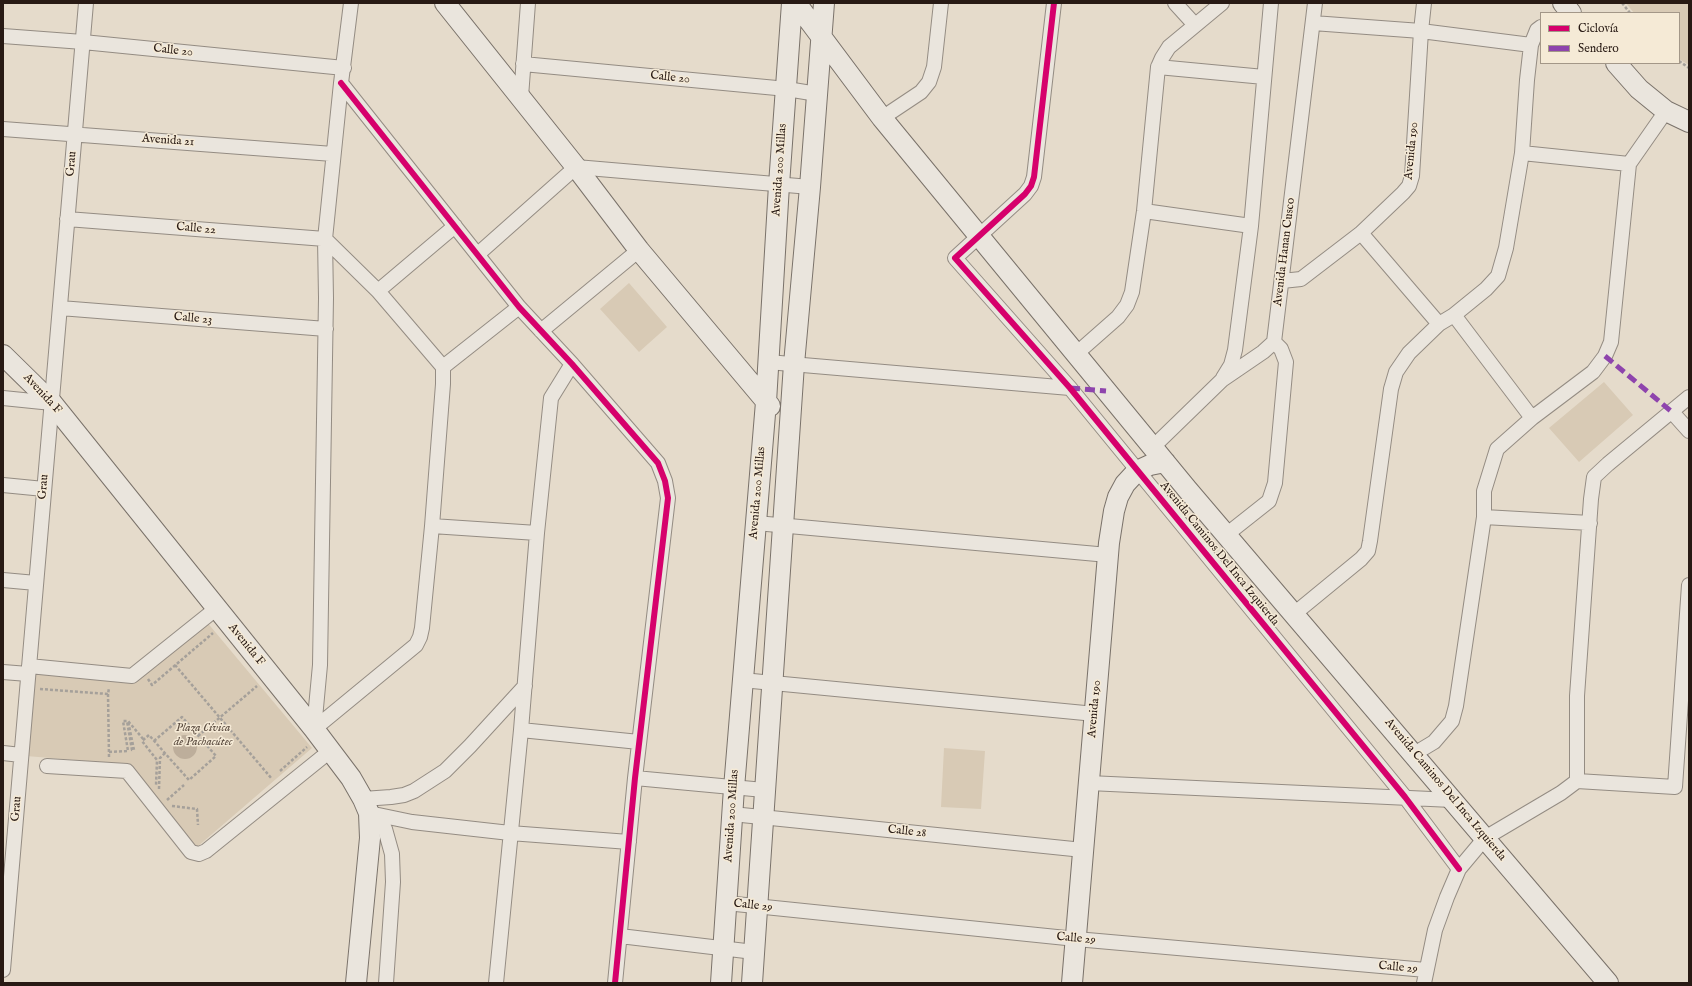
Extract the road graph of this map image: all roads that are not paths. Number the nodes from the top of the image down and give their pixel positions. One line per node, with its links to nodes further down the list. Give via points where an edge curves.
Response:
1 (86, 3): 21 (street, Grau)
2 (351, 3): 26 (street)
3 (445, 3): 31 (main road)
4 (528, 3): 23 (street)
5 (792, 3): 29 (main road, Avenida 200 Millas)
6 (796, 3): 20 (main road, Avenida Caminos Del Inca Izquierda)
7 (824, 3): 20 (main road)
8 (941, 3): 33 (street, via 930,82)
9 (1175, 3): 16 (street)
10 (1222, 3): 16 (street)
11 (1271, 3): 27 (street)
12 (1315, 3): 15 (street, Avenida Hanan Cusco)
13 (1424, 3): 18 (street, Avenida 190)
14 (1055, 4): 48 (street, via 1034,177 1024,194)
15 (1313, 23): 18 (street); 52 (street, Avenida Hanan Cusco)
16 (1195, 25): 25 (street, via 1169,47)
17 (1540, 28): 22 (street)
18 (1421, 31): 22 (street); 47 (street, Avenida 190, via 1412,176 1403,194)
19 (3, 36): 21 (street, Calle 20)
20 (821, 37): 30 (main road); 33 (main road, Avenida Caminos Del Inca Izquierda)
21 (83, 42): 26 (street, Calle 20); 36 (street, Grau)
22 (1531, 45): 37 (street)
23 (523, 64): 29 (street, Calle 20); 31 (street)
24 (1617, 64): 32 (main road, via 1639,89)
25 (1158, 67): 27 (street); 43 (street)
26 (344, 68): 28 (street)
27 (1264, 77): 46 (street)
28 (340, 83): 38 (street); 45 (street)
29 (787, 89): 30 (street, Calle 20); 41 (main road, Avenida 200 Millas)
30 (817, 94): 42 (main road)
31 (521, 97): 40 (main road)
32 (1666, 111): 34 (main road); 39 (street)
33 (882, 118): 48 (main road, Avenida Caminos Del Inca Izquierda)
34 (1689, 122)
35 (3, 129): 36 (street, Avenida 21)
36 (75, 134): 38 (street, Avenida 21); 44 (street, Grau)
37 (1522, 153): 39 (street); 56 (street, via 1506,248 1498,276)
38 (333, 154): 49 (street)
39 (1629, 164): 74 (street, via 1611,342 1605,356 1593,372)
40 (576, 167): 41 (street); 50 (main road); 51 (street)
41 (779, 185): 42 (street); 63 (main road, Avenida 200 Millas)
42 (810, 187): 65 (main road)
43 (1144, 211): 46 (street); 61 (street, via 1132,292 1127,305 1118,317)
44 (68, 219): 49 (street, Calle 22); 55 (street, Grau)
45 (455, 226): 51 (street); 53 (street)
46 (1251, 226): 67 (street, via 1235,350 1231,365)
47 (1362, 233): 52 (street, Avenida 190, via 1301,279); 57 (street)
48 (979, 236): 61 (main road, Avenida Caminos Del Inca Izquierda); 68 (street, Avenida Caminos Del Inca Izquierda, via 955,258)
49 (325, 239): 53 (street); 58 (street)
50 (639, 250): 59 (street); 71 (main road)
51 (478, 254): 54 (street)
52 (1282, 281): 60 (street, Avenida Hanan Cusco)
53 (378, 291): 66 (street)
54 (519, 307): 59 (street); 66 (street)
55 (60, 308): 58 (street, Calle 23); 72 (street, Grau)
56 (1454, 315): 57 (street); 74 (street)
57 (1439, 324): 94 (street, via 1409,353 1396,372 1391,389 1368,551)
58 (326, 329): 102 (street, via 320,665)
59 (541, 331): 64 (street)
60 (1274, 342): 67 (street); 88 (street, via 1281,349 1286,362 1275,483 1268,501)
61 (1076, 354): 77 (main road, Avenida Caminos Del Inca Izquierda)
62 (3, 355): 72 (main road, Avenida F)
63 (768, 362): 65 (street); 71 (main road, Avenida 200 Millas)
64 (572, 364): 87 (street, via 551,398); 103 (street, via 658,463 665,481 668,498)
65 (794, 364): 68 (street); 75 (main road)
66 (443, 367): 85 (street)
67 (1222, 380): 77 (street)
68 (1070, 388): 79 (street, Avenida Caminos Del Inca Izquierda)
69 (1689, 397): 73 (street)
70 (3, 398): 72 (street)
71 (766, 402): 75 (main road); 83 (main road, Avenida 200 Millas)
72 (52, 403): 81 (street, Grau); 93 (main road, Avenida F)
73 (1672, 412): 76 (street); 84 (street, via 1594,478)
74 (1532, 418): 82 (street, via 1498,449 1484,491)
75 (790, 430): 86 (main road)
76 (1689, 431)
77 (1153, 446): 78 (main road, Avenida Caminos Del Inca Izquierda)
78 (1165, 462): 79 (main road, Avenida 190); 88 (main road, Avenida Caminos Del Inca Izquierda)
79 (1137, 471): 89 (main road, Avenida 190, via 1125,484 1118,497 1110,532); 114 (street, Avenida Caminos Del Inca Izquierda)
80 (3, 485): 81 (street)
81 (44, 489): 91 (street, Grau)
82 (1484, 517): 84 (street); 106 (street, via 1452,721 1434,742)
83 (756, 523): 86 (street); 97 (main road, Avenida 200 Millas)
84 (1590, 523): 110 (street, via 1577,696)
85 (432, 526): 87 (street); 102 (street, via 422,628 416,645)
86 (784, 526): 89 (street); 98 (main road)
87 (537, 534): 99 (street)
88 (1226, 535): 94 (main road, Avenida Caminos Del Inca Izquierda)
89 (1108, 556): 100 (main road, Avenida 190)
90 (3, 580): 91 (street)
91 (36, 583): 95 (street, Grau)
92 (1689, 585): 110 (street, via 1675,787)
93 (217, 608): 95 (street, via 132,676); 102 (main road, Avenida F)
94 (1294, 614): 106 (main road, Avenida Caminos Del Inca Izquierda)
95 (29, 670): 96 (street); 107 (street, Grau)
96 (3, 672)
97 (742, 680): 98 (street); 112 (main road, Avenida 200 Millas)
98 (772, 683): 100 (street); 113 (main road)
99 (525, 686): 101 (street); 116 (street, via 445,771 414,791)
100 (1094, 714): 111 (main road, Avenida 190)
101 (521, 730): 103 (street); 119 (street)
102 (308, 735): 104 (main road, Avenida F)
103 (639, 742): 109 (street)
104 (330, 751): 108 (street, via 199,854 191,852 126,772); 116 (main road, Avenida F, via 351,778)
105 (3, 753): 107 (street)
106 (1414, 754): 115 (main road, Avenida Caminos Del Inca Izquierda)
107 (21, 755): 121 (street, Grau)
108 (47, 766)
109 (635, 778): 112 (street); 122 (street)
110 (1577, 781): 120 (street, via 1562,793)
111 (1089, 783): 114 (street); 123 (main road, Avenida 190)
112 (734, 788): 113 (street); 117 (main road, Avenida 200 Millas)
113 (764, 790): 118 (main road)
114 (1405, 797): 115 (street); 124 (street, Avenida Caminos Del Inca Izquierda)
115 (1452, 800): 120 (main road, Avenida Caminos Del Inca Izquierda)
116 (366, 806): 119 (street, via 412,822); 134 (main road, Avenida F, via 370,838); 135 (street, via 385,829 392,854 393,882)
117 (732, 814): 118 (street, Calle 28); 125 (main road, Avenida 200 Millas)
118 (763, 817): 123 (street, Calle 28); 126 (main road)
119 (510, 833): 122 (street); 136 (street)
120 (1485, 838): 124 (street); 141 (main road, Avenida Caminos Del Inca Izquierda)
121 (8, 841): 127 (street, Grau)
122 (629, 842): 128 (street)
123 (1083, 850): 129 (main road, Avenida 190)
124 (1459, 869): 133 (street, via 1435,930)
125 (726, 903): 126 (street, Calle 29); 130 (main road, Avenida 200 Millas)
126 (757, 906): 129 (street, Calle 29); 131 (main road)
127 (5, 929): 132 (street, Grau)
128 (620, 936): 130 (street); 137 (street)
129 (1076, 939): 133 (street, Calle 29); 140 (main road, Avenida 190)
130 (723, 948): 131 (street); 138 (main road, Avenida 200 Millas)
131 (754, 952): 139 (main road)
132 (3, 970)
133 (1425, 977)
134 (356, 983)
135 (386, 983)
136 (496, 983)
137 (615, 983)
138 (720, 983)
139 (752, 983)
140 (1072, 983)
141 (1608, 983)

